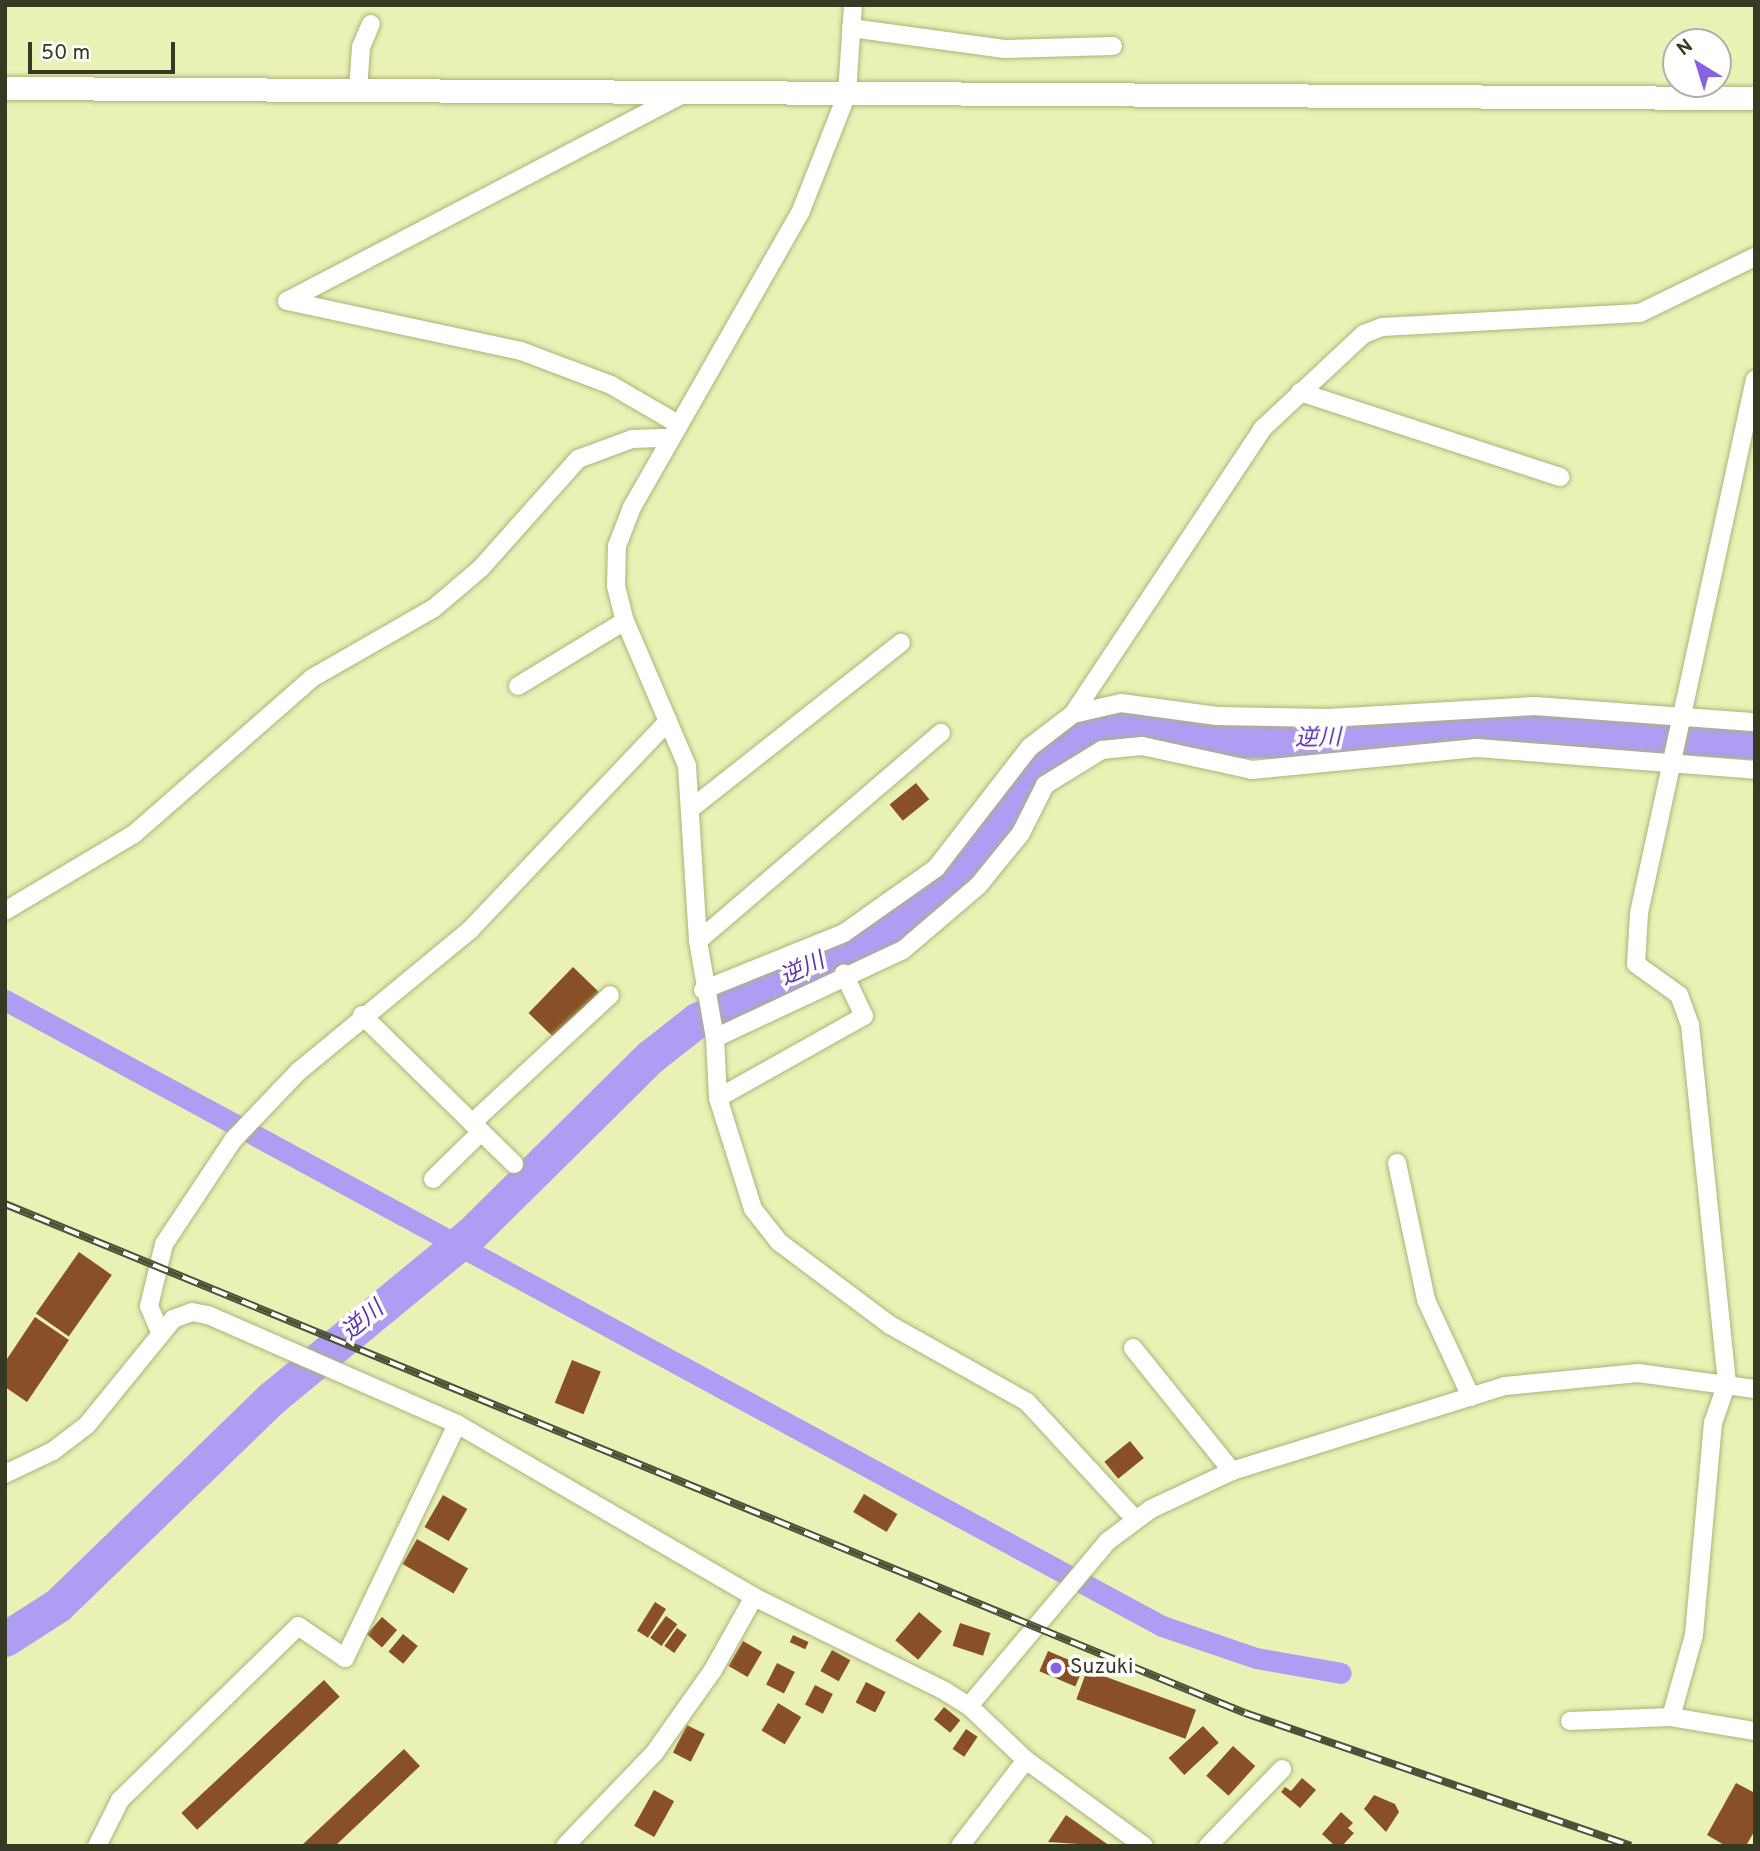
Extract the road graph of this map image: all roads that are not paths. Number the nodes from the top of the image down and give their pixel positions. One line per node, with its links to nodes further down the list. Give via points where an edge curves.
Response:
1 (853, 5): 3 (street)
2 (371, 24): 6 (street, via 361,47)
3 (851, 28): 4 (street, via 1005,49); 8 (street)
4 (1113, 46)
5 (5, 88): 6 (street)
6 (358, 91): 7 (street)
7 (688, 91): 8 (street); 13 (street, via 287,301 521,351 611,385)
8 (847, 94): 9 (street); 13 (street, via 801,211)
9 (1755, 98)
10 (1755, 257): 12 (street, via 1640,313 1382,327 1364,334)
11 (1755, 379): 19 (street)
12 (1300, 392): 14 (street); 18 (street, via 1255,439)
13 (673, 431): 15 (street, via 617,546 616,586); 26 (street, via 632,439 578,458 481,568 434,608 312,678 134,834)
14 (1560, 477)
15 (625, 621): 17 (street); 20 (street)
16 (901, 643): 25 (street)
17 (518, 686)
18 (1073, 714): 19 (street, via 1121,703 1217,716 1328,719 1535,706); 30 (street, via 1030,747 936,867 844,933)
19 (1679, 719): 21 (street); 23 (street)
20 (668, 721): 25 (street, via 687,766); 31 (street, via 470,930)
21 (1755, 722)
22 (941, 733): 27 (street)
23 (1672, 755): 24 (street); 28 (street, via 1477,748 1252,770 1142,746 1102,750 1045,785 1021,833 978,886 903,950); 40 (street, via 1639,913 1636,964 1678,995 1690,1025)
24 (1755, 770)
25 (693, 807): 27 (street)
26 (5, 911)
27 (698, 941): 30 (street)
28 (844, 974): 32 (street); 33 (street, via 864,1016)
29 (610, 995): 34 (street)
30 (705, 998): 32 (street)
31 (362, 1015): 34 (street); 38 (street, via 233,1140 164,1244 149,1306)
32 (713, 1035): 33 (street)
33 (718, 1098): 46 (street, via 753,1209 779,1241 890,1325 1027,1402)
34 (477, 1128): 36 (street); 37 (street)
35 (1397, 1163): 42 (street, via 1426,1300)
36 (514, 1164)
37 (433, 1179)
38 (160, 1332): 43 (street, via 173,1319 192,1312); 45 (street, via 87,1425 53,1451)
39 (1133, 1348): 44 (street)
40 (1727, 1383): 41 (street); 42 (street, via 1638,1373 1505,1386); 49 (street, via 1713,1423 1694,1635)
41 (1755, 1390)
42 (1471, 1397): 44 (street)
43 (457, 1424): 47 (street); 54 (street, via 345,1658 298,1626 120,1800)
44 (1232, 1471): 46 (street)
45 (5, 1474)
46 (1134, 1518): 48 (street, via 1086,1562)
47 (754, 1597): 48 (street); 55 (street, via 713,1670 654,1752)
48 (970, 1706): 52 (street)
49 (1671, 1717): 50 (street); 51 (street)
50 (1570, 1721)
51 (1755, 1731)
52 (1026, 1760): 56 (street); 57 (street)
53 (1282, 1769): 58 (street)
54 (97, 1846)
55 (565, 1846)
56 (960, 1846)
57 (1144, 1846)
58 (1208, 1846)

